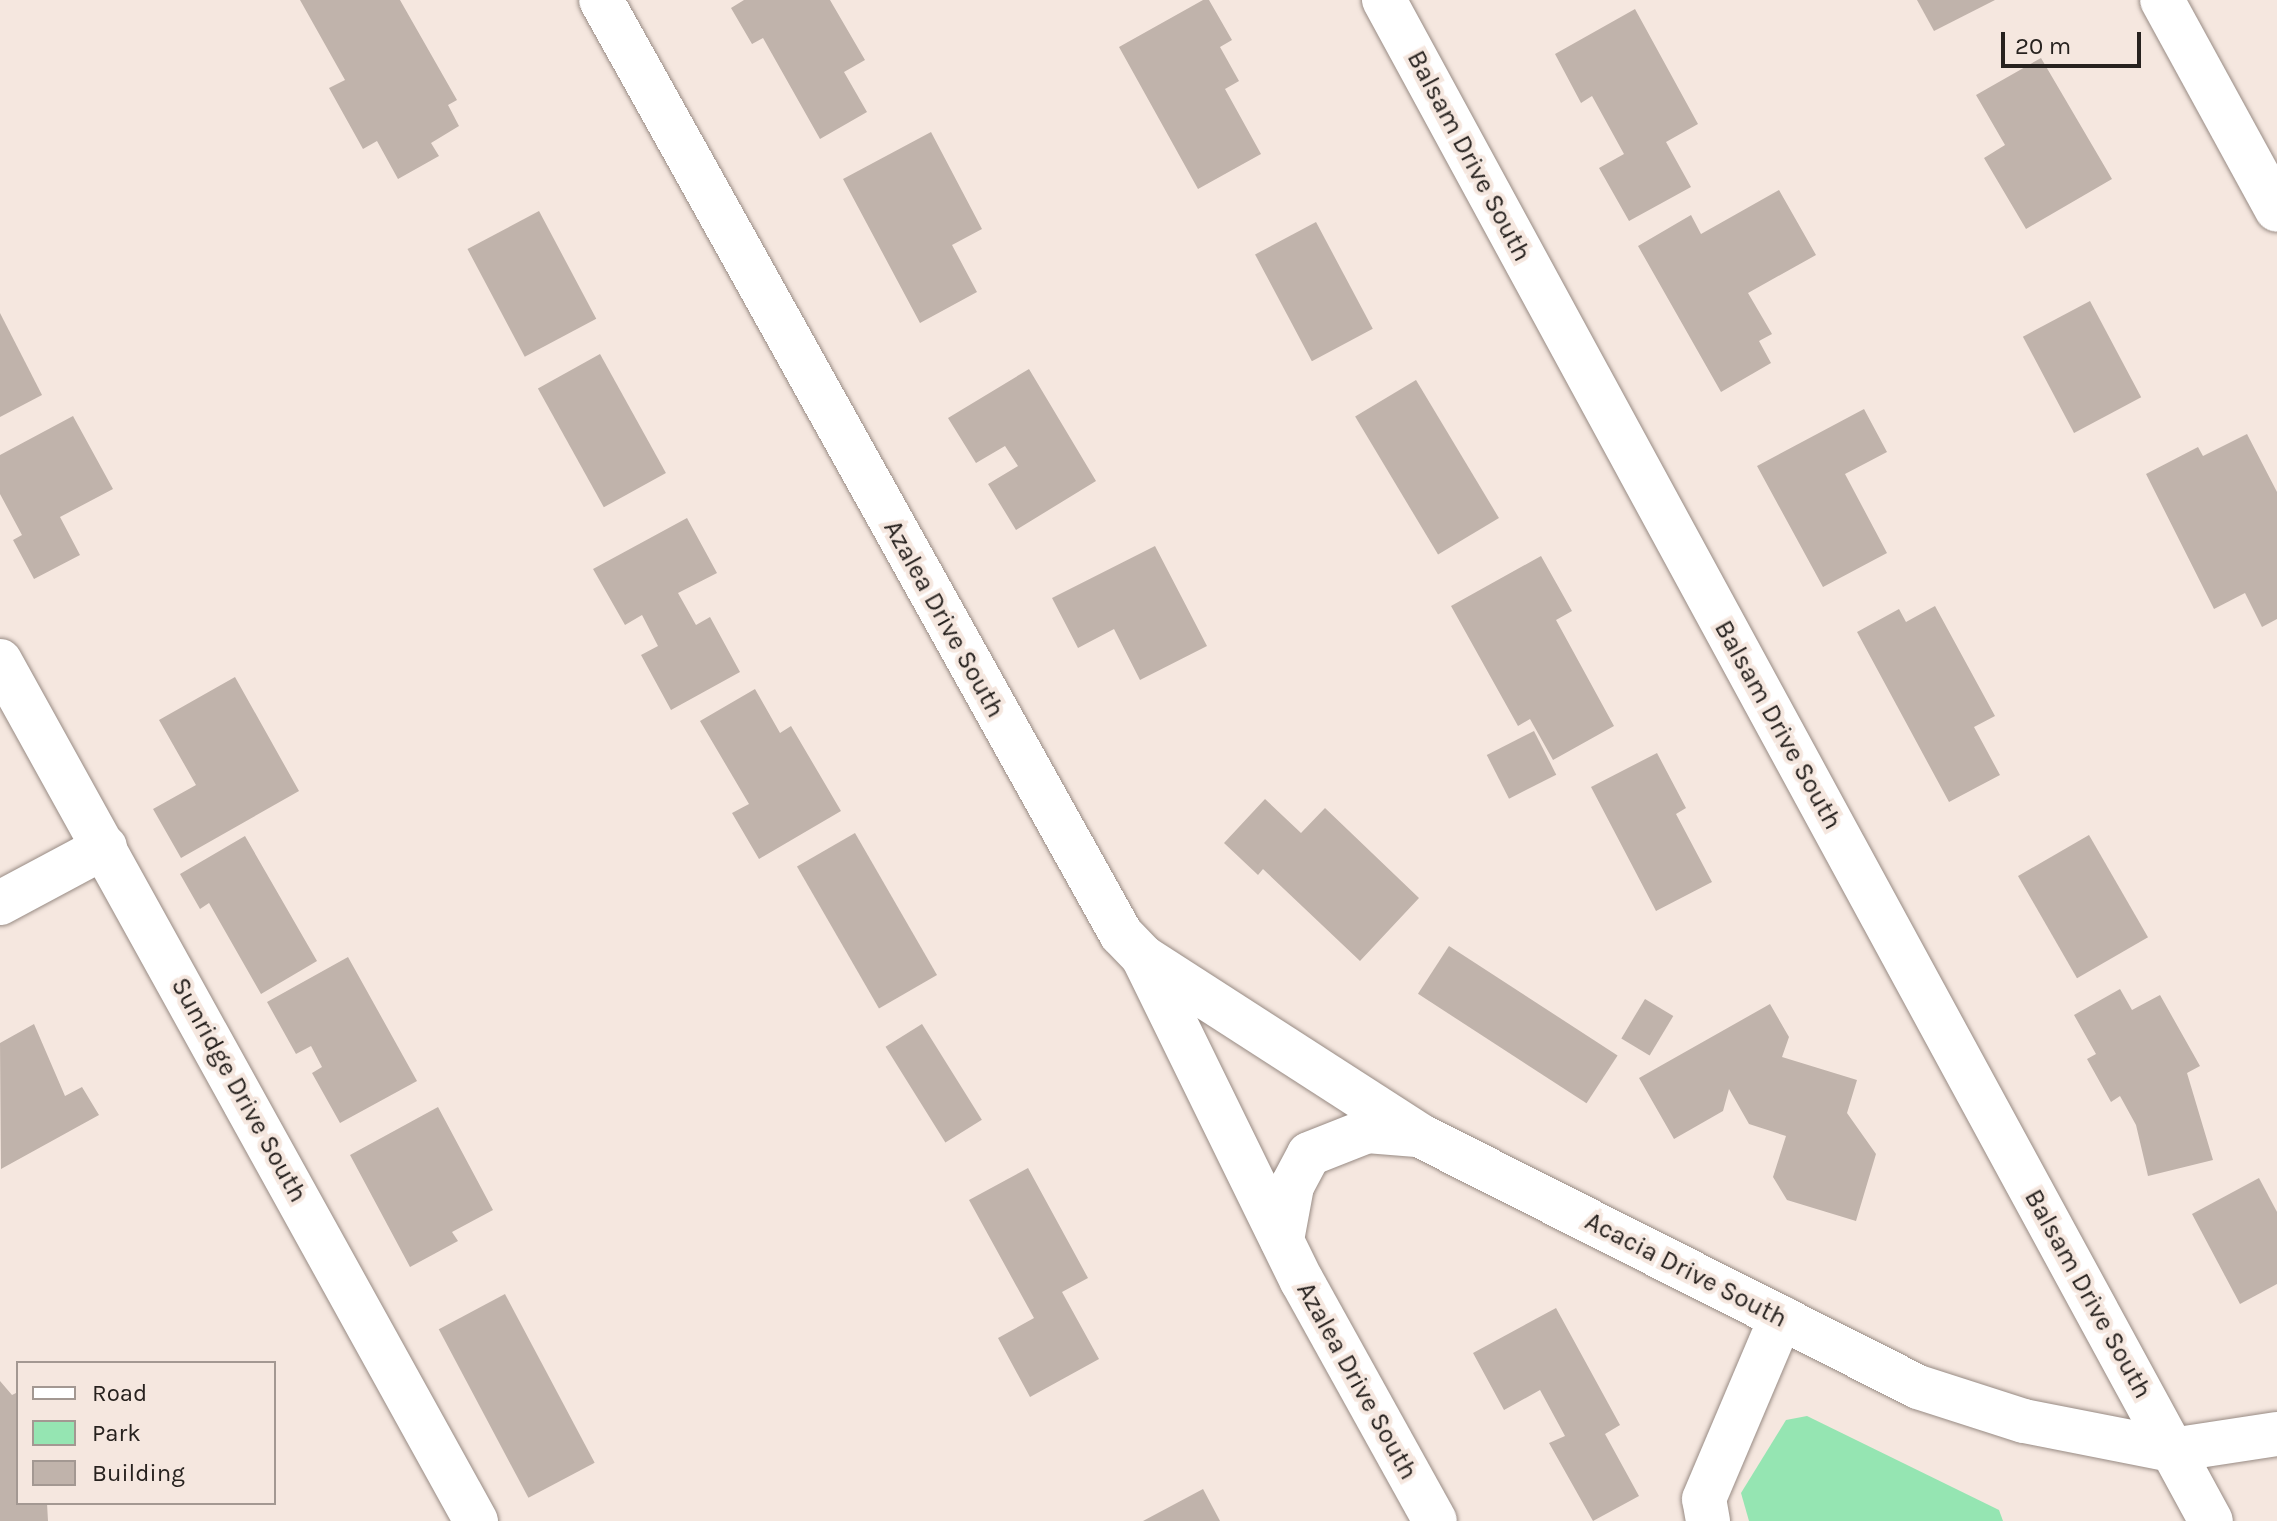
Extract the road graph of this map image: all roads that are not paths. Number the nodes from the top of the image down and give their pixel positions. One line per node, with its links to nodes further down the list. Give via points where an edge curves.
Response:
1 (601, 0): 8 (street, Azalea Drive South, via 1113,920)
2 (1384, 0): 13 (street, Balsam Drive South)
3 (2162, 0): 4 (street)
4 (2277, 210)
5 (0, 661): 6 (street, Sunridge Drive South)
6 (105, 847): 7 (street); 14 (street, Sunridge Drive South)
7 (0, 903)
8 (1143, 957): 9 (street, Acacia Drive South); 10 (street, Azalea Drive South)
9 (1419, 1135): 10 (street, via 1367,1131 1309,1154 1292,1186); 11 (street, Acacia Drive South)
10 (1282, 1240): 15 (street, Azalea Drive South)
11 (1781, 1318): 13 (street, Acacia Drive South, via 1918,1387 2024,1421); 16 (street, via 1704,1499)
12 (2277, 1434): 13 (street, Acacia Drive South)
13 (2172, 1450): 17 (street, Balsam Drive South)
14 (476, 1521)
15 (1435, 1521)
16 (1708, 1521)
17 (2211, 1521)

